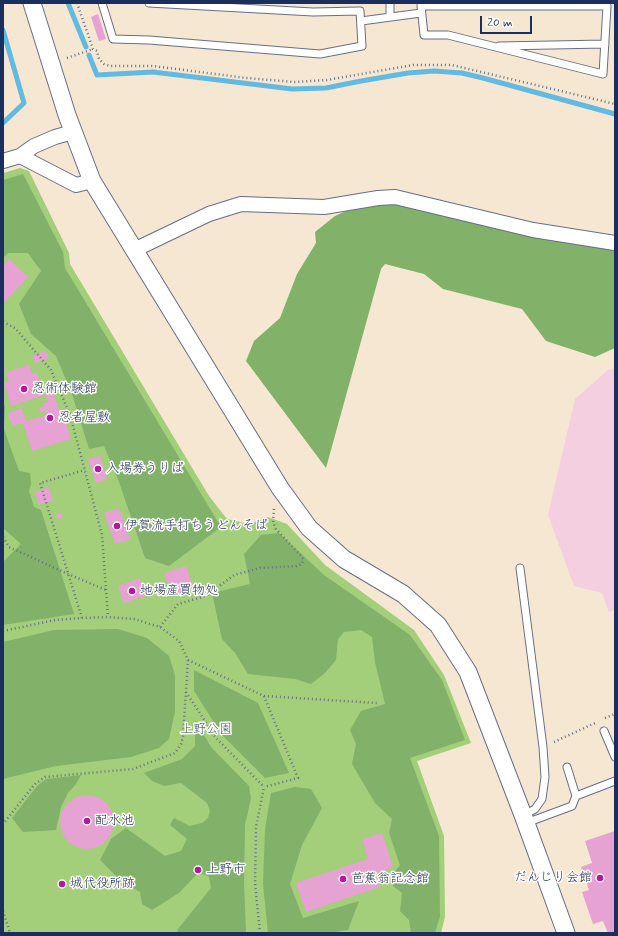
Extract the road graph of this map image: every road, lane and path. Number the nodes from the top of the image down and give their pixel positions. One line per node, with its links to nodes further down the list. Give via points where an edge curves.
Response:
1 (32, 3): 15 (street)
2 (78, 3): 12 (path)
3 (102, 3): 9 (lane, via 113,39 172,41 320,54 362,46)
4 (149, 3): 9 (lane, via 313,12 360,11)
5 (390, 3): 8 (lane)
6 (604, 5): 7 (lane, via 421,6); 10 (lane, via 607,6)
7 (422, 13): 8 (lane); 11 (lane, via 424,35 448,35)
8 (390, 17): 9 (lane)
9 (361, 21)
10 (605, 44): 11 (lane); 11 (lane, via 603,74)
11 (489, 46)
12 (93, 49): 13 (path); 14 (path, via 97,51 99,59 110,66 153,66 294,82 327,80 413,65 452,65)
13 (66, 58)
14 (615, 104)
15 (73, 132): 16 (street, via 34,146); 18 (street)
16 (20, 156): 17 (street); 18 (street, via 76,185)
17 (3, 162)
18 (92, 181): 20 (street)
19 (615, 243): 20 (street, via 533,230 395,197 324,207 241,204 209,214)
20 (134, 250): 44 (street, via 274,480 309,528 344,559 403,594 438,625 468,672)
21 (3, 322): 22 (path, via 16,328 51,370 70,415)
22 (85, 470): 26 (path, via 40,483); 27 (path, via 102,535)
23 (276, 506): 30 (path, via 273,509 273,522 276,529 302,557 302,564 260,568 234,575 206,596 178,604)
24 (3, 537): 26 (path, via 9,546)
25 (520, 568): 38 (lane)
26 (68, 574): 27 (path); 29 (path)
27 (106, 590): 28 (path)
28 (108, 617): 29 (path); 30 (path, via 134,619)
29 (82, 618): 31 (path, via 55,620)
30 (160, 627): 32 (path, via 180,641)
31 (3, 631)
32 (188, 660): 33 (path); 34 (path)
33 (186, 692): 42 (path, via 216,738); 45 (path, via 183,737 175,753 133,769 45,777 35,784)
34 (264, 696): 35 (path); 42 (path, via 298,778)
35 (377, 703)
36 (615, 714): 38 (path)
37 (604, 732): 39 (lane)
38 (543, 747): 44 (lane, via 545,777 542,799)
39 (615, 757)
40 (567, 767): 43 (lane)
41 (615, 781): 43 (lane)
42 (264, 787): 48 (path, via 256,827 255,883)
43 (576, 796): 44 (lane, via 572,806)
44 (525, 819): 49 (street)
45 (3, 824)
46 (3, 911): 47 (path)
47 (10, 933)
48 (260, 933)
49 (566, 933)

